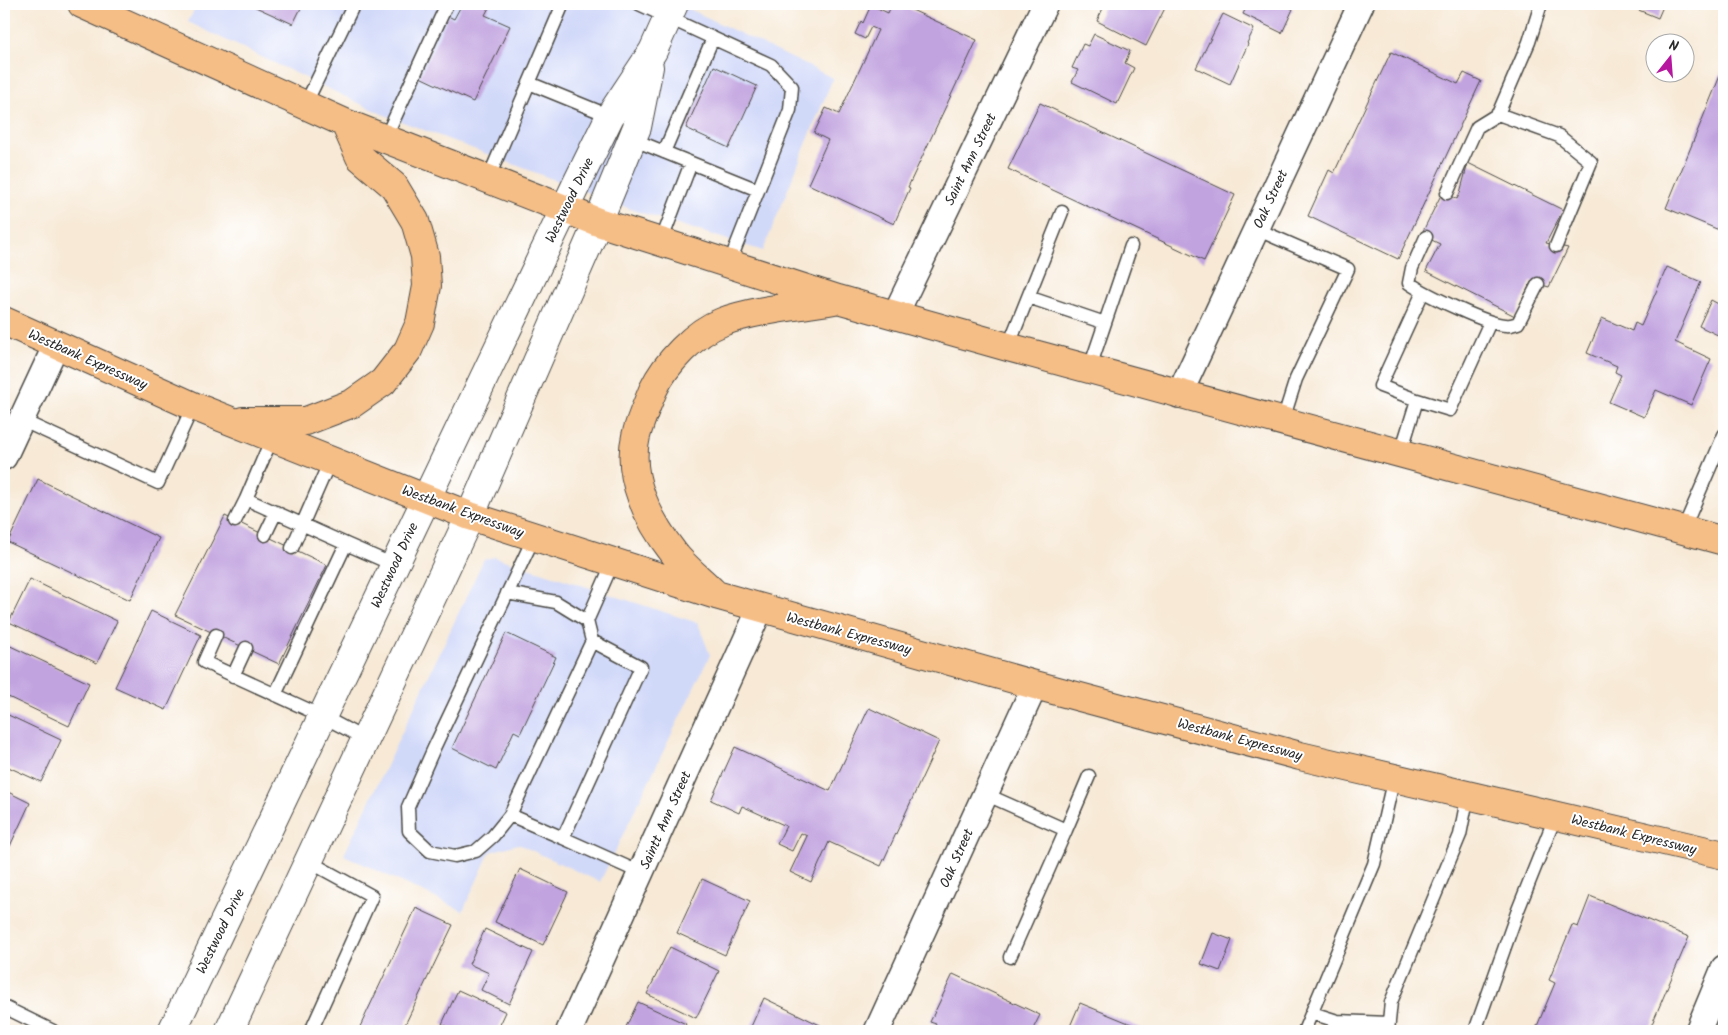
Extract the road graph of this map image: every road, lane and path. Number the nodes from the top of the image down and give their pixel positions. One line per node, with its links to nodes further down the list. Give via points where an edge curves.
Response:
1 (82, 4): 13 (highway)
2 (354, 4): 13 (lane)
3 (447, 4): 17 (lane)
4 (563, 4): 12 (lane)
5 (639, 4): 9 (lane)
6 (1045, 4): 37 (street, Saint Ann Street)
7 (1361, 4): 27 (street, Oak Street)
8 (1540, 4): 14 (lane, via 1529,42)
9 (671, 10): 10 (lane); 11 (street, Westwood Drive)
10 (713, 38): 19 (lane); 22 (lane, via 771,66 792,87 790,110)
11 (653, 51): 15 (street, Westwood Drive); 18 (street, Westwood Drive)
12 (529, 83): 15 (lane); 21 (lane)
13 (305, 105): 16 (highway)
14 (1498, 114): 23 (lane, via 1476,127); 31 (lane, via 1559,136 1591,162)
15 (610, 116): 24 (street, Westwood Drive)
16 (345, 123): 17 (highway); 48 (highway, via 360,157 394,186 415,222 425,256 427,279 420,323 408,350 383,382 353,403 306,421)
17 (385, 139): 21 (highway)
18 (632, 140): 19 (lane); 26 (street, Westwood Drive)
19 (664, 152): 20 (lane)
20 (691, 163): 22 (lane); 29 (lane)
21 (488, 179): 24 (highway)
22 (758, 190): 32 (lane)
23 (1446, 193)
24 (565, 208): 26 (highway); 56 (street, Westwood Drive)
25 (1062, 212): 35 (lane)
26 (598, 222): 29 (highway); 58 (street, Westwood Drive)
27 (1256, 228): 44 (street, Oak Street); 49 (lane, via 1348,269 1296,379)
28 (1426, 238): 34 (lane, via 1409,282)
29 (661, 242): 32 (highway)
30 (1131, 246): 40 (lane)
31 (1556, 246)
32 (728, 264): 36 (highway)
33 (1538, 284): 39 (lane, via 1518,323 1507,326)
34 (1423, 292): 39 (lane); 45 (lane, via 1380,386)
35 (1028, 297): 40 (lane); 42 (lane)
36 (838, 299): 37 (highway); 70 (highway, via 721,322 693,340 672,361 657,381 646,407 636,438 634,464 638,487 652,520 674,553)
37 (895, 315): 42 (highway)
38 (4, 320): 41 (highway, Westbank Expressway)
39 (1490, 322): 45 (lane, via 1450,410)
40 (1105, 323): 43 (lane)
41 (56, 345): 46 (highway, Westbank Expressway); 47 (street)
42 (1008, 347): 43 (highway)
43 (1089, 370): 44 (highway)
44 (1179, 394): 49 (highway)
45 (1416, 400): 52 (lane)
46 (193, 406): 47 (lane, via 158,482); 48 (highway, Westbank Expressway)
47 (21, 420): 53 (street)
48 (229, 421): 51 (highway, Westbank Expressway)
49 (1282, 423): 52 (highway)
50 (1724, 435): 61 (lane)
51 (272, 438): 54 (highway, Westbank Expressway); 55 (lane)
52 (1400, 455): 61 (highway)
53 (4, 457)
54 (330, 461): 56 (highway, Westbank Expressway); 60 (lane)
55 (246, 499): 57 (lane); 59 (lane)
56 (426, 499): 58 (highway, Westbank Expressway); 68 (street, Westwood Drive)
57 (276, 512): 60 (lane); 62 (lane)
58 (470, 516): 63 (highway, Westbank Expressway); 80 (street, Westwood Drive)
59 (235, 521)
60 (302, 524): 65 (lane); 66 (lane)
61 (1683, 530): 64 (highway)
62 (265, 535)
63 (534, 537): 67 (highway, Westbank Expressway); 69 (lane)
64 (1724, 541)
65 (346, 544): 68 (lane); 78 (lane)
66 (292, 548)
67 (613, 562): 70 (highway, Westbank Expressway); 72 (lane)
68 (394, 566): 79 (street, Westwood Drive)
69 (508, 593): 72 (lane, via 556,602); 85 (lane, via 408,807 409,831 430,851 455,856 476,851)
70 (716, 595): 71 (highway, Westbank Expressway)
71 (760, 609): 77 (highway, Westbank Expressway); 91 (street, Saintt Ann Street)
72 (587, 621): 74 (lane)
73 (216, 635): 76 (lane, via 204,662)
74 (592, 641): 85 (lane); 88 (lane, via 641,666)
75 (246, 648): 76 (lane)
76 (233, 676): 78 (lane)
77 (1035, 685): 82 (highway, Westbank Expressway, via 1300,756); 83 (street, Oak Street)
78 (275, 695): 79 (lane)
79 (322, 716): 80 (lane); 99 (street, Westwood Drive)
80 (366, 739): 90 (street, Westwood Drive)
81 (1089, 776): 87 (lane)
82 (1394, 777): 84 (highway, Westbank Expressway); 96 (lane, via 1374,864)
83 (985, 794): 87 (lane); 103 (street, Oak Street)
84 (1468, 794): 86 (highway, Westbank Expressway); 97 (lane, via 1460,835 1391,1002)
85 (510, 815): 88 (lane)
86 (1556, 815): 89 (highway, Westbank Expressway); 105 (lane)
87 (1066, 830): 92 (lane)
88 (563, 838): 91 (lane)
89 (1724, 856)
90 (308, 862): 100 (street, Westwood Drive); 101 (lane, via 372,896)
91 (641, 873): 102 (street, Saintt Ann Street)
92 (1010, 957)
93 (1724, 968): 94 (street)
94 (1719, 994): 106 (street)
95 (4, 1007): 98 (lane)
96 (1312, 1013): 97 (lane, via 1337,1022); 104 (lane)
97 (1389, 1027)
98 (53, 1031)
99 (172, 1031)
100 (229, 1031)
101 (311, 1031)
102 (568, 1031)
103 (877, 1031)
104 (1304, 1031)
105 (1475, 1031)
106 (1698, 1031)

